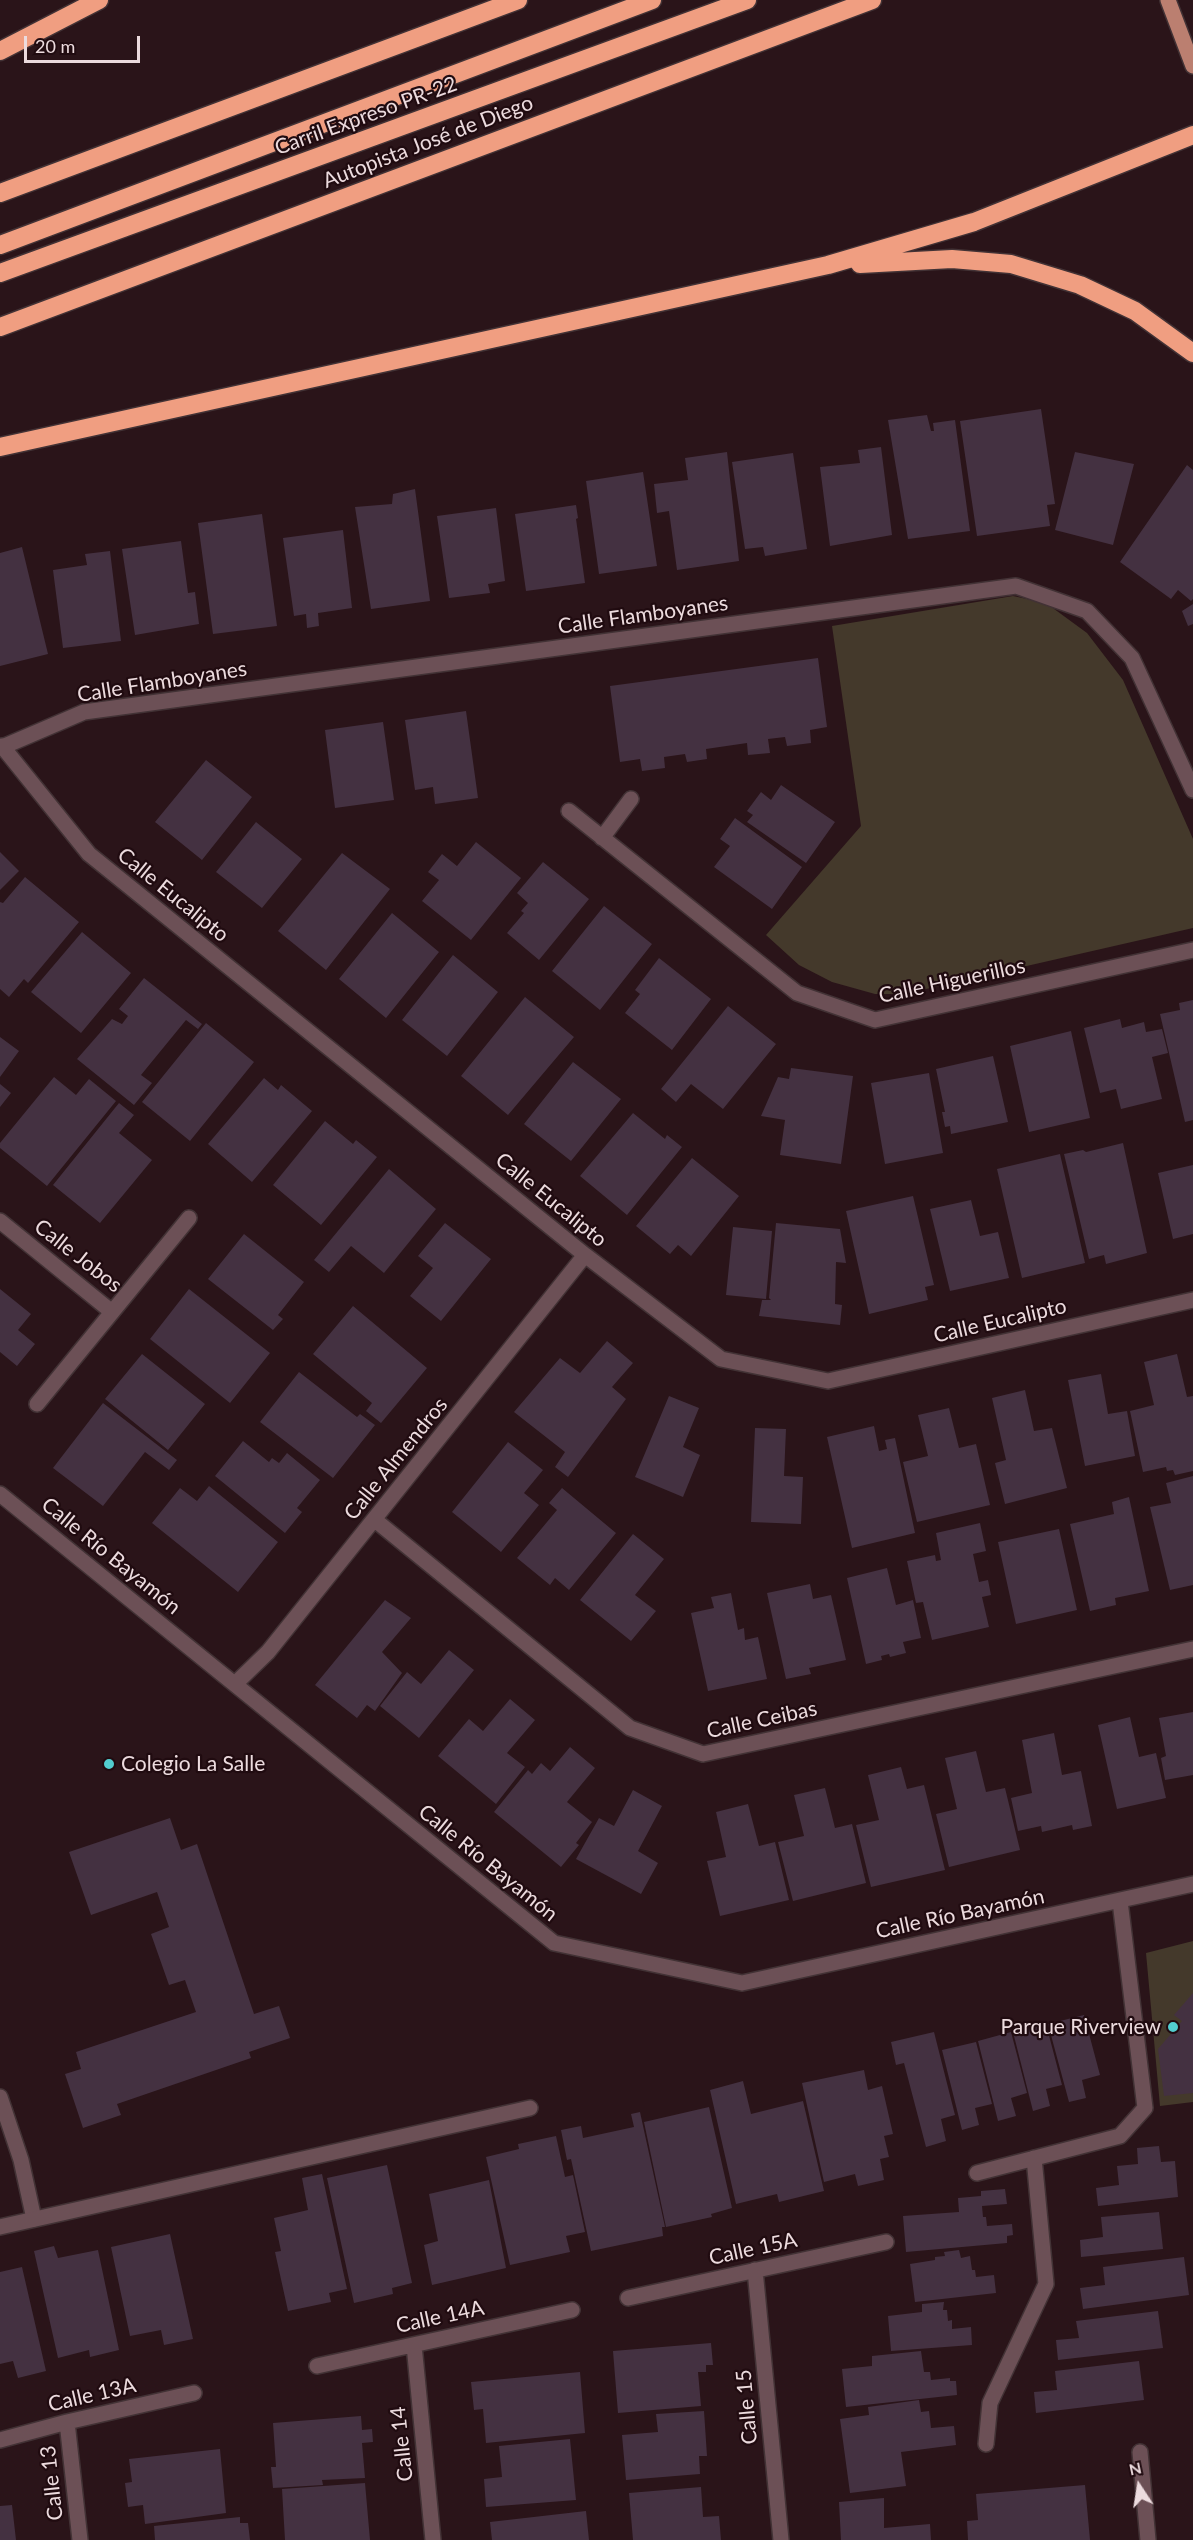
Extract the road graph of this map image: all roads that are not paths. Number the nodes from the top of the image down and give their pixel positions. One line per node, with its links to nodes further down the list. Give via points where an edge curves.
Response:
1 (99, 0): 7 (highway)
2 (518, 0): 10 (highway)
3 (652, 0): 11 (highway, Carril Expreso PR-22)
4 (747, 0): 13 (highway, Carril Expreso PR-22)
5 (873, 0): 14 (highway, Autopista José de Diego)
6 (1168, 0): 8 (main road)
7 (0, 51)
8 (1193, 66)
9 (1193, 135): 12 (highway, via 974,222)
10 (0, 193)
11 (0, 245)
12 (828, 265): 15 (highway, via 952,259 1011,264 1080,285 1135,311); 16 (highway)
13 (0, 273)
14 (0, 327)
15 (1193, 354)
16 (0, 447)
17 (1, 747): 18 (street, Calle Flamboyanes, via 84,712 1016,586 1087,611 1132,658); 25 (street, Calle Eucalipto, via 89,854)
18 (1193, 790)
19 (631, 799): 21 (street)
20 (569, 811): 21 (street, Calle Higuerillos)
21 (602, 838): 22 (street, Calle Higuerillos, via 797,993 875,1020)
22 (1193, 951)
23 (189, 1218): 27 (street, Calle Jobos)
24 (0, 1221): 27 (street, Calle Jobos)
25 (585, 1256): 26 (street, Calle Eucalipto, via 721,1359 828,1381); 30 (street, Calle Almendros)
26 (1193, 1300)
27 (112, 1312): 28 (street)
28 (37, 1404)
29 (0, 1494): 32 (street, Calle Río Bayamón)
30 (375, 1520): 31 (street, Calle Ceibas, via 630,1728 703,1754); 32 (street, Calle Almendros, via 268,1652)
31 (1193, 1649)
32 (235, 1684): 34 (street, Calle Río Bayamón, via 554,1943 742,1983)
33 (1193, 1884): 34 (street, Calle Río Bayamón)
34 (1120, 1901): 37 (street, via 1145,2108 1120,2136)
35 (0, 2097): 39 (street, via 21,2160)
36 (530, 2108): 39 (street)
37 (1034, 2158): 38 (street); 50 (street, via 1046,2284 990,2403)
38 (977, 2173)
39 (34, 2219): 40 (street)
40 (0, 2227)
41 (886, 2241): 42 (street, Calle 15A)
42 (755, 2270): 43 (street, Calle 15A); 54 (street, Calle 15)
43 (628, 2298)
44 (572, 2310): 45 (street, Calle 14A)
45 (414, 2345): 46 (street, Calle 14A); 53 (street, Calle 14)
46 (317, 2366)
47 (194, 2393): 48 (street, Calle 13A)
48 (67, 2422): 49 (street, Calle 13A); 52 (street, Calle 13)
49 (0, 2440)
50 (986, 2444)
51 (1140, 2452): 55 (street)
52 (80, 2540)
53 (433, 2540)
54 (781, 2540)
55 (1148, 2540)

